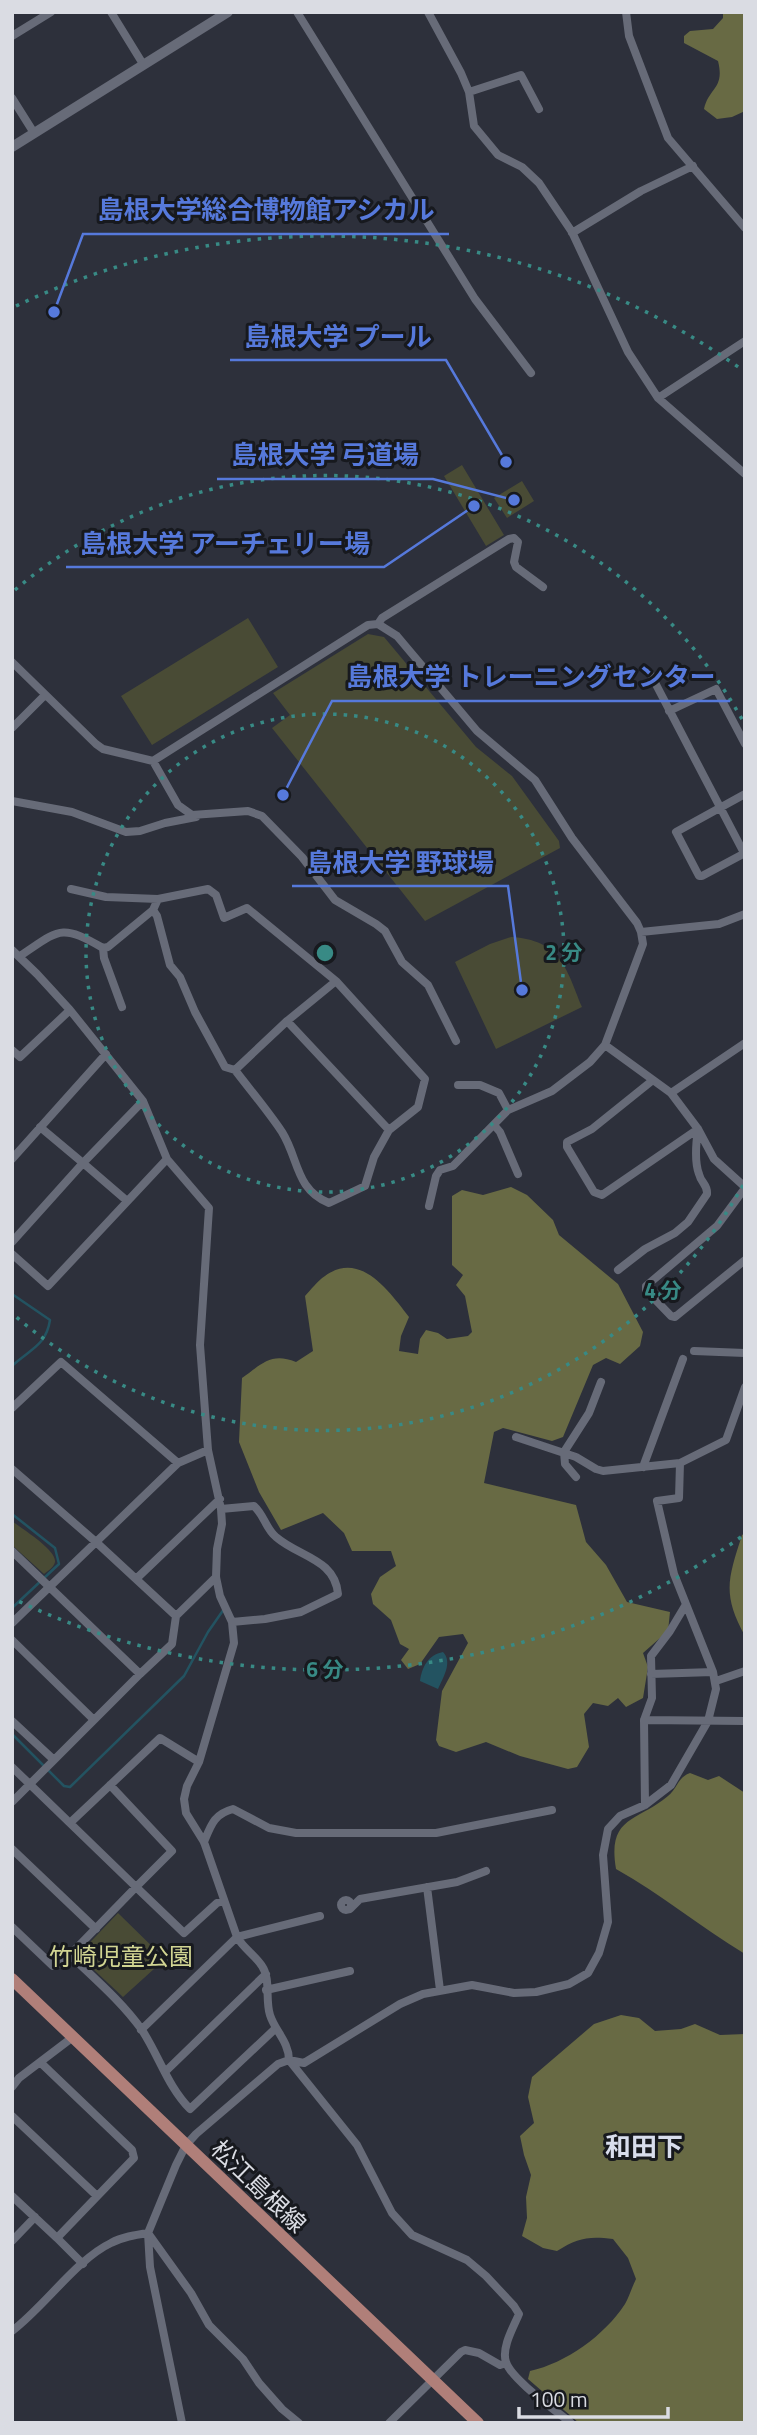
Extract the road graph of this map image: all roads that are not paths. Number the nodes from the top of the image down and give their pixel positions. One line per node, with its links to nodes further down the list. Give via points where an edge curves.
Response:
1 (51, 12): 7 (street)
2 (111, 12): 8 (street)
3 (228, 12): 8 (street)
4 (297, 12): 18 (street, via 475,299)
5 (428, 12): 9 (street)
6 (626, 12): 14 (street, via 629,36 668,138)
7 (12, 36)
8 (143, 64): 12 (street)
9 (469, 92): 11 (street, via 521,75); 16 (street, via 474,126 498,155 522,167 539,183)
10 (12, 98): 12 (street)
11 (539, 109)
12 (34, 133): 13 (street)
13 (12, 147)
14 (694, 166): 15 (street); 16 (street, via 641,191)
15 (745, 228)
16 (572, 233): 19 (street, via 628,352)
17 (745, 341): 19 (street)
18 (531, 373)
19 (658, 398): 20 (street)
20 (745, 474)
21 (543, 587): 22 (street, via 516,567 518,545 512,538)
22 (378, 624): 29 (street, via 368,625); 39 (street, via 397,636 477,731 535,780)
23 (12, 662): 25 (street)
24 (650, 674): 26 (street)
25 (45, 695): 27 (street); 29 (street, via 103,749)
26 (669, 711): 28 (street, via 716,689); 32 (street)
27 (12, 728)
28 (745, 744)
29 (153, 761): 33 (street, via 177,805)
30 (745, 794): 32 (street)
31 (12, 801): 33 (street, via 72,811 126,832)
32 (719, 807): 34 (street); 34 (street, via 676,834 697,874 702,876)
33 (199, 816): 46 (street, via 242,811 262,816 335,900 385,931 402,962 428,985)
34 (744, 853)
35 (71, 888): 36 (street, via 106,897)
36 (158, 899): 37 (street); 42 (street, via 208,889 216,895 224,918 247,908)
37 (153, 910): 40 (street); 51 (street, via 170,965 225,1067)
38 (745, 914): 39 (street, via 719,924)
39 (641, 932): 48 (street, via 643,944)
40 (103, 948): 41 (street, via 67,931); 43 (street)
41 (16, 953): 44 (street)
42 (336, 981): 45 (street); 60 (street, via 425,1079 418,1107)
43 (122, 1007)
44 (70, 1010): 49 (street, via 20,1057); 50 (street)
45 (287, 1021): 51 (street); 60 (street)
46 (456, 1041)
47 (745, 1043): 54 (street)
48 (605, 1045): 52 (street); 56 (street, via 552,1091)
49 (12, 1050)
50 (106, 1054): 55 (street); 58 (street)
51 (235, 1070): 60 (street, via 284,1134 303,1182 317,1198 329,1203 365,1186)
52 (653, 1080): 54 (street); 59 (street, via 592,1129 566,1142 594,1192 602,1195)
53 (458, 1085): 56 (street, via 480,1085 499,1093)
54 (671, 1093): 59 (street)
55 (143, 1101): 62 (street); 63 (street)
56 (508, 1110): 57 (street)
57 (494, 1125): 64 (street); 67 (street, via 453,1166 440,1170)
58 (40, 1127): 61 (street); 63 (street)
59 (698, 1129): 65 (street, via 714,1159); 71 (street, via 698,1172 707,1194 688,1222)
60 (389, 1130)
61 (12, 1158)
62 (167, 1158): 66 (street); 79 (street, via 209,1208 200,1345)
63 (83, 1163): 66 (street); 68 (street)
64 (518, 1174)
65 (745, 1188): 70 (street, via 717,1226 646,1290 675,1317)
66 (126, 1200): 69 (street, via 48,1286)
67 (429, 1206)
68 (12, 1242)
69 (12, 1254)
70 (745, 1261)
71 (618, 1270)
72 (694, 1351): 73 (street)
73 (745, 1353)
74 (684, 1359): 83 (street)
75 (601, 1382): 80 (street, via 589,1413)
76 (745, 1387): 82 (street, via 726,1440)
77 (12, 1408): 81 (street, via 61,1362)
78 (516, 1437): 80 (street)
79 (208, 1450): 81 (street); 86 (street)
80 (564, 1452): 83 (street, via 596,1469); 85 (street, via 564,1462)
81 (178, 1463): 88 (street)
82 (680, 1463): 83 (street); 93 (street, via 679,1497 657,1501)
83 (643, 1467)
84 (12, 1469): 88 (street)
85 (576, 1477)
86 (219, 1499): 87 (street); 91 (street)
87 (221, 1509): 90 (street); 95 (street, via 256,1508 278,1539 331,1571 338,1594 300,1612)
88 (96, 1542): 91 (street); 92 (street)
89 (12, 1551): 92 (street)
90 (216, 1577): 94 (street); 95 (street)
91 (136, 1579): 94 (street)
92 (45, 1582): 96 (street); 99 (street)
93 (685, 1606): 100 (street, via 653,1650); 101 (street)
94 (176, 1616): 99 (street, via 172,1644)
95 (232, 1622): 108 (street, via 232,1653)
96 (12, 1623)
97 (12, 1640): 102 (street)
98 (745, 1671): 101 (street)
99 (140, 1674): 102 (street)
100 (652, 1674): 101 (street); 103 (street, via 652,1698)
101 (714, 1676): 105 (street)
102 (94, 1720): 107 (street)
103 (644, 1720): 105 (street); 113 (street)
104 (12, 1721): 107 (street)
105 (708, 1721): 106 (street); 113 (street, via 671,1785)
106 (745, 1721)
107 (54, 1760): 110 (street)
108 (199, 1762): 111 (street, via 160,1738); 116 (street, via 184,1800 186,1813)
109 (12, 1767): 110 (street)
110 (30, 1785): 112 (street); 115 (street)
111 (110, 1785): 115 (street); 119 (street, via 172,1851)
112 (12, 1802)
113 (645, 1805): 132 (street, via 620,1816 608,1829 603,1855 608,1922 588,1973 569,1984 523,1994 472,1984)
114 (552, 1810): 116 (street, via 436,1833 296,1833 269,1828 233,1809 213,1820)
115 (71, 1822): 119 (street)
116 (204, 1842): 121 (street)
117 (12, 1849): 125 (street)
118 (486, 1871): 120 (street)
119 (136, 1887): 121 (street, via 184,1933); 125 (street)
120 (427, 1888): 122 (street, via 360,1899); 132 (street)
121 (223, 1900): 126 (street)
122 (350, 1909)
123 (320, 1916): 126 (street)
124 (12, 1927): 127 (street, via 53,1966)
125 (96, 1929): 127 (street)
126 (237, 1937): 129 (street); 134 (street)
127 (70, 1955): 134 (street)
128 (350, 1971): 131 (street)
129 (266, 1974): 131 (street); 138 (street)
130 (12, 1979): 135 (main road, 松江島根線)
131 (266, 1990): 133 (street)
132 (440, 1990): 136 (street, via 400,2004 304,2063)
133 (276, 2028): 136 (street); 138 (street, via 190,2109 177,2096)
134 (141, 2030): 138 (street)
135 (73, 2038): 137 (street); 141 (main road, 松江島根線)
136 (289, 2060): 141 (street, via 278,2064); 150 (street, via 357,2145 399,2221 412,2235 467,2260 514,2306 519,2314 505,2353)
137 (41, 2063): 139 (street); 143 (street, via 132,2150 134,2158)
138 (166, 2071)
139 (12, 2087)
140 (12, 2116): 143 (street)
141 (187, 2145): 145 (street); 151 (main road, 松江島根線)
142 (12, 2196): 144 (street)
143 (97, 2196): 146 (street)
144 (35, 2217): 146 (street); 147 (street)
145 (148, 2233): 148 (street, via 110,2243); 152 (street, via 150,2267); 153 (street, via 209,2325)
146 (57, 2238): 148 (street)
147 (12, 2241)
148 (83, 2264): 149 (street)
149 (12, 2331)
150 (506, 2364): 151 (street, via 465,2350); 156 (street)
151 (432, 2379): 154 (street); 155 (main road, 松江島根線)
152 (182, 2423)
153 (299, 2423)
154 (389, 2423)
155 (478, 2423)
156 (570, 2423)

